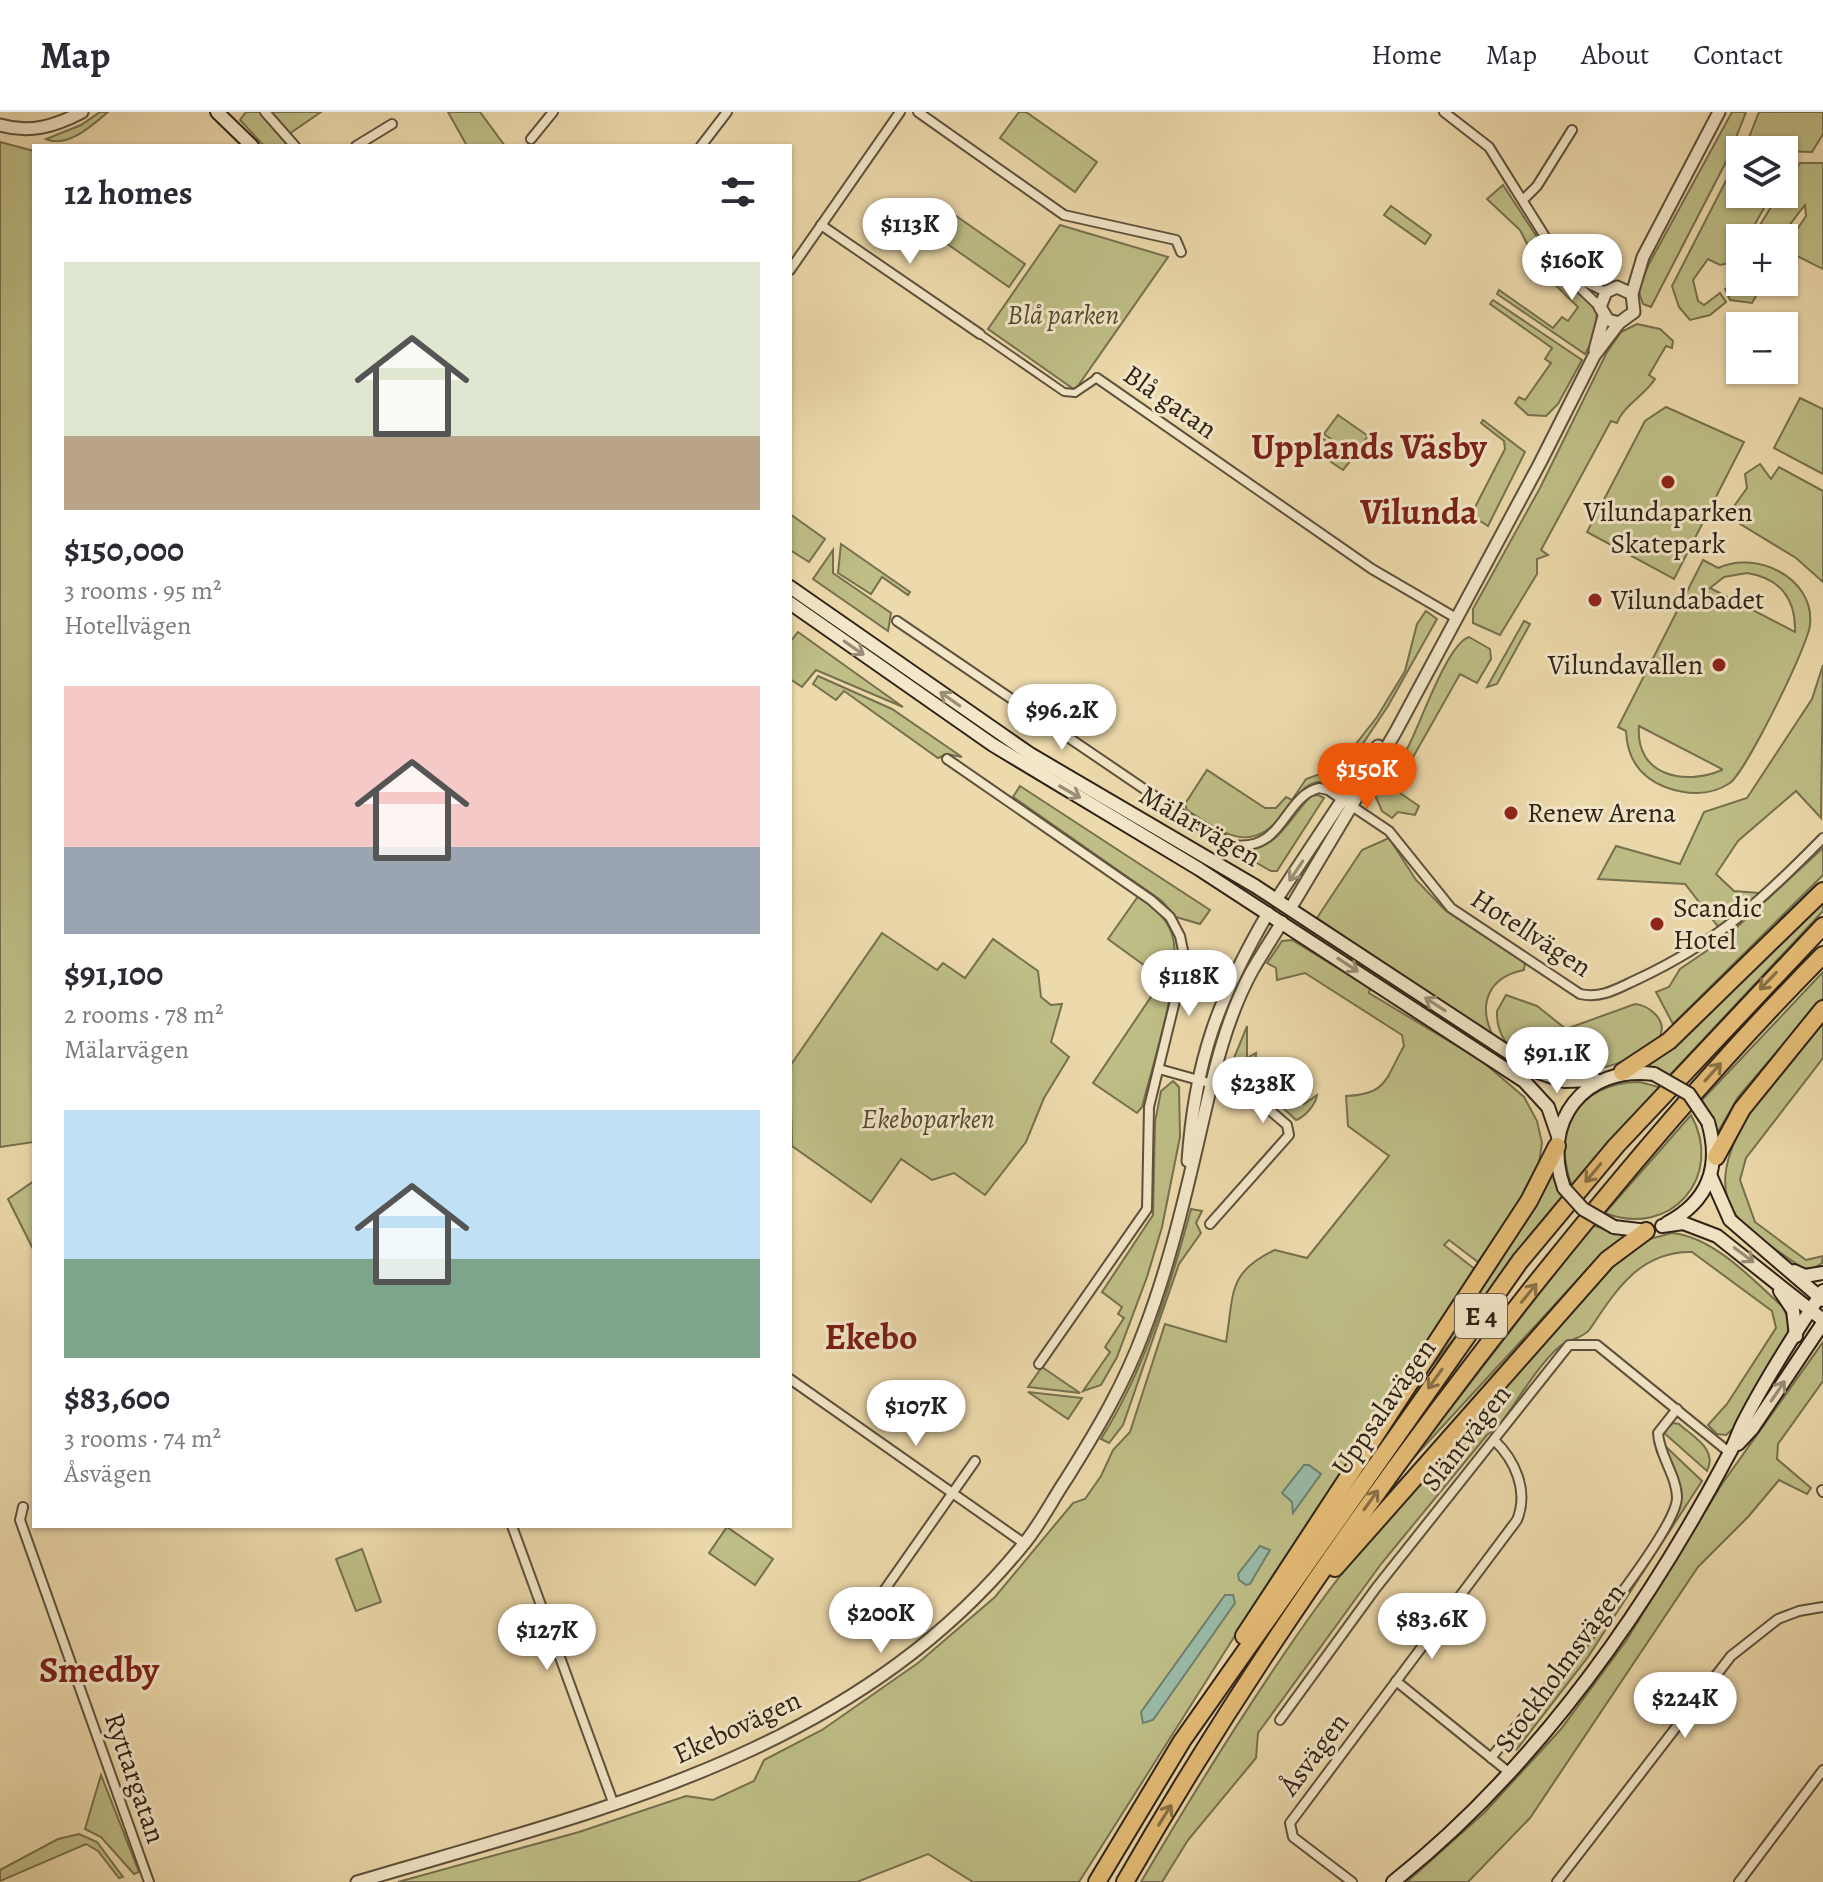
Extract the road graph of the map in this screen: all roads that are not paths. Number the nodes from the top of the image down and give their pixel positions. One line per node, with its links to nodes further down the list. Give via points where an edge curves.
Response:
1 (82, 112): 11 (street, via 32,130)
2 (217, 112): 14 (main road)
3 (265, 112): 15 (street)
4 (553, 112): 13 (street)
5 (727, 112): 17 (street)
6 (900, 112): 19 (street)
7 (918, 112): 20 (street, via 1064,215 1176,240)
8 (1719, 112): 21 (street)
9 (1447, 113): 18 (street, via 1489,147)
10 (392, 124): 16 (street)
11 (0, 125)
12 (1572, 130): 18 (street)
13 (531, 139)
14 (250, 144)
15 (293, 144)
16 (359, 144)
17 (703, 144)
18 (1523, 200): 23 (street)
19 (821, 225): 22 (street); 28 (street, Blå gatan)
20 (1181, 252)
21 (1643, 257): 24 (street); 25 (street)
22 (792, 267)
23 (1571, 276): 24 (street); 26 (street)
24 (1612, 290): 25 (street); 26 (street)
25 (1632, 294): 27 (street, via 1634,312)
26 (1602, 311): 27 (street); 29 (street)
27 (1619, 323): 29 (street)
28 (980, 334): 30 (street, Blå gatan, via 1064,392 1075,393)
29 (1594, 356): 33 (street)
30 (1097, 378): 33 (street, Blå gatan, via 1372,569)
31 (792, 588): 39 (main road, Mälarvägen, one-way to 31, via 1030,754)
32 (792, 604): 41 (main road, Mälarvägen, one-way to 41, via 993,745)
33 (1456, 618): 36 (street, via 1395,733)
34 (897, 621): 36 (street, via 1233,845 1265,840 1311,790 1328,790)
35 (947, 759): 46 (street, via 1170,917 1185,960)
36 (1347, 802): 37 (street, Hotellvägen, via 1389,831 1451,908 1580,994 1593,997 1706,943 1763,898); 39 (street, one-way to 39); 40 (street)
37 (1823, 838)
38 (1823, 891): 47 (highway, via 1669,1041)
39 (1276, 900): 40 (main road, Mälarvägen); 41 (main road)
40 (1290, 909): 42 (main road); 49 (main road, Mälarvägen, one-way to 40, via 1564,1081 1538,1072)
41 (1268, 913): 42 (main road, Mälarvägen); 48 (street, Ekebovägen, via 1222,999)
42 (1282, 922): 50 (street, Ekebovägen, via 1251,973); 51 (main road, Mälarvägen, one-way to 51, via 1524,1081 1548,1107)
43 (1823, 926): 79 (highway, Uppsalavägen / E 4, one-way to 79, via 1616,1146 1520,1261)
44 (1823, 955): 76 (highway, Uppsalavägen / E 4, one-way to 44, via 1444,1399 1636,1158)
45 (1823, 1009): 52 (highway, via 1742,1109)
46 (1159, 1069): 48 (street); 64 (street, via 1149,1107 1147,1209)
47 (1622, 1072): 49 (main road); 52 (main road, bridge, via 1654,1074 1689,1094 1708,1122)
48 (1196, 1079): 50 (street); 54 (street, Ekebovägen)
49 (1596, 1080): 51 (main road, via 1573,1103)
50 (1211, 1083): 54 (street, Ekebovägen); 55 (street, via 1252,1095 1287,1125 1289,1135)
51 (1558, 1141): 56 (main road, bridge, via 1564,1188 1583,1209 1614,1227); 79 (highway, via 1529,1201 1254,1618)
52 (1716, 1157): 53 (main road)
53 (1711, 1177): 56 (main road, via 1683,1214); 57 (main road, via 1730,1220)
54 (1186, 1181): 73 (street, Ekebovägen, via 1170,1254 1115,1401)
55 (1210, 1224)
56 (1654, 1229): 59 (main road, one-way to 59, via 1683,1223 1698,1227); 76 (highway, via 1607,1260 1540,1334 1346,1554)
57 (1771, 1256): 58 (main road, via 1805,1276); 60 (main road)
58 (1823, 1273)
59 (1769, 1275): 61 (main road); 63 (main road, via 1793,1310)
60 (1822, 1296): 61 (main road, Stockholmsvägen)
61 (1811, 1309): 62 (main road); 63 (main road, Stockholmsvägen)
62 (1823, 1322): 68 (main road, Stockholmsvägen, one-way to 62, via 1752,1429)
63 (1796, 1336): 68 (main road, Stockholmsvägen)
64 (1039, 1364)
65 (792, 1380): 70 (street)
66 (1677, 1409): 67 (street, Släntvägen, via 1597,1345 1583,1342 1569,1345 1557,1358); 68 (street, Släntvägen); 80 (street, Stockholmsvägen, via 1658,1433 1677,1497 1675,1507 1630,1581)
67 (1494, 1440): 77 (street, Åsvägen, via 1511,1457 1522,1508); 78 (street, Släntvägen, via 1352,1618)
68 (1730, 1453): 82 (main road, Stockholmsvägen, via 1632,1614)
69 (975, 1461): 70 (street)
70 (954, 1494): 73 (street); 75 (street)
71 (23, 1507): 84 (street, Ryttargatan, via 20,1520)
72 (513, 1528): 83 (street)
73 (1025, 1544): 83 (street, Ekebovägen, via 937,1632 846,1701 723,1765)
74 (1823, 1607): 90 (street, via 1778,1619 1731,1656)
75 (869, 1612)
76 (1249, 1680): 87 (highway, Uppsalavägen / E 4, one-way to 76)
77 (1396, 1681): 80 (street); 88 (street, Åsvägen, via 1290,1823 1293,1837)
78 (1280, 1720)
79 (1182, 1741): 86 (highway, Uppsalavägen / E 4)
80 (1491, 1758): 82 (street)
81 (1823, 1770): 91 (street)
82 (1511, 1774): 89 (main road, Stockholmsvägen)
83 (614, 1805): 85 (street, Ekebovägen)
84 (149, 1882)
85 (357, 1882)
86 (1097, 1882)
87 (1125, 1882)
88 (1352, 1882)
89 (1393, 1882)
90 (1557, 1882)
91 (1739, 1882)

